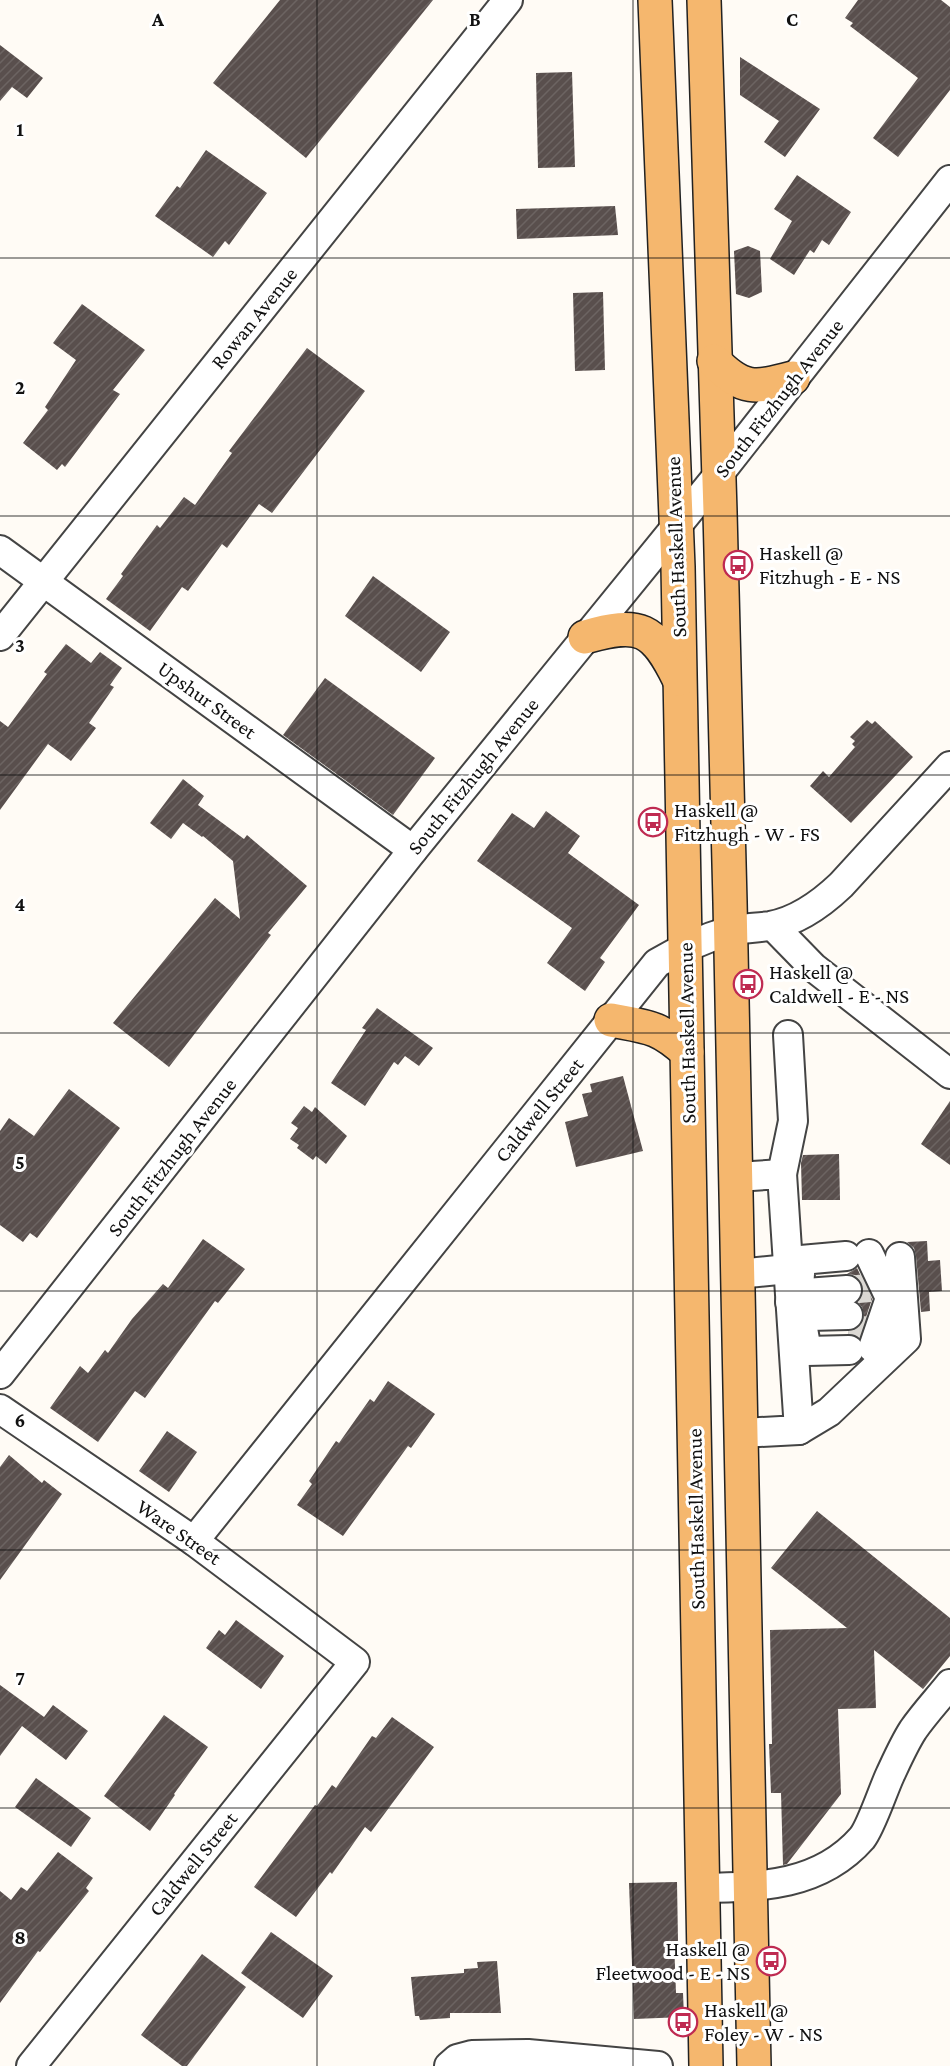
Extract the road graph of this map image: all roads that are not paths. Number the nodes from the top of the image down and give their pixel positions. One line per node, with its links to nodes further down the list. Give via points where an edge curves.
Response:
1 (508, 0): 10 (street, Rowan Avenue)
2 (655, 0): 8 (main road, South Haskell Avenue)
3 (704, 0): 5 (main road, South Haskell Avenue)
4 (950, 180): 6 (street, South Fitzhugh Avenue)
5 (714, 362): 6 (main road, via 741,383 756,386); 7 (main road, South Haskell Avenue)
6 (793, 378): 7 (street, South Fitzhugh Avenue)
7 (719, 474): 8 (street, South Fitzhugh Avenue); 17 (main road, South Haskell Avenue)
8 (675, 528): 12 (street, South Fitzhugh Avenue); 13 (main road, South Haskell Avenue)
9 (0, 550): 10 (street, Upshur Street)
10 (43, 582): 11 (street, Rowan Avenue); 15 (street, Upshur Street)
11 (0, 636)
12 (585, 637): 13 (main road, via 628,628 644,632 669,658); 15 (street, South Fitzhugh Avenue)
13 (679, 679): 18 (main road, South Haskell Avenue)
14 (950, 766): 16 (street, Caldwell Street, via 826,899 802,915)
15 (413, 850): 30 (street, South Fitzhugh Avenue)
16 (773, 926): 17 (street, Caldwell Street); 22 (street, via 813,967)
17 (730, 931): 18 (street, Caldwell Street); 24 (main road, South Haskell Avenue)
18 (686, 946): 19 (street, Caldwell Street, via 657,963); 21 (main road, South Haskell Avenue)
19 (611, 1020): 21 (main road, via 652,1027); 34 (street, Caldwell Street)
20 (788, 1035): 23 (street, via 794,1121)
21 (687, 1052): 38 (main road, South Haskell Avenue)
22 (950, 1074)
23 (782, 1174): 24 (street); 26 (street)
24 (736, 1177): 27 (main road, South Haskell Avenue)
25 (900, 1257): 29 (street)
26 (788, 1269): 27 (street); 28 (street)
27 (738, 1274): 33 (main road, South Haskell Avenue)
28 (794, 1301): 29 (street, via 801,1260); 29 (street, via 807,1351); 32 (street)
29 (865, 1301): 32 (street, via 906,1338 829,1412)
30 (0, 1374)
31 (0, 1409): 34 (street, Ware Street)
32 (799, 1430): 33 (street)
33 (742, 1433): 37 (main road, South Haskell Avenue)
34 (194, 1541): 35 (street, Ware Street)
35 (355, 1662): 39 (street, Caldwell Street)
36 (950, 1684): 37 (street, via 914,1730 864,1836 833,1864 799,1879)
37 (752, 1887): 38 (street); 43 (main road, South Haskell Avenue)
38 (702, 1888): 42 (main road, South Haskell Avenue)
39 (31, 2066)
40 (449, 2066): 41 (street, via 472,2055 528,2054)
41 (658, 2066)
42 (706, 2066)
43 (754, 2066)

